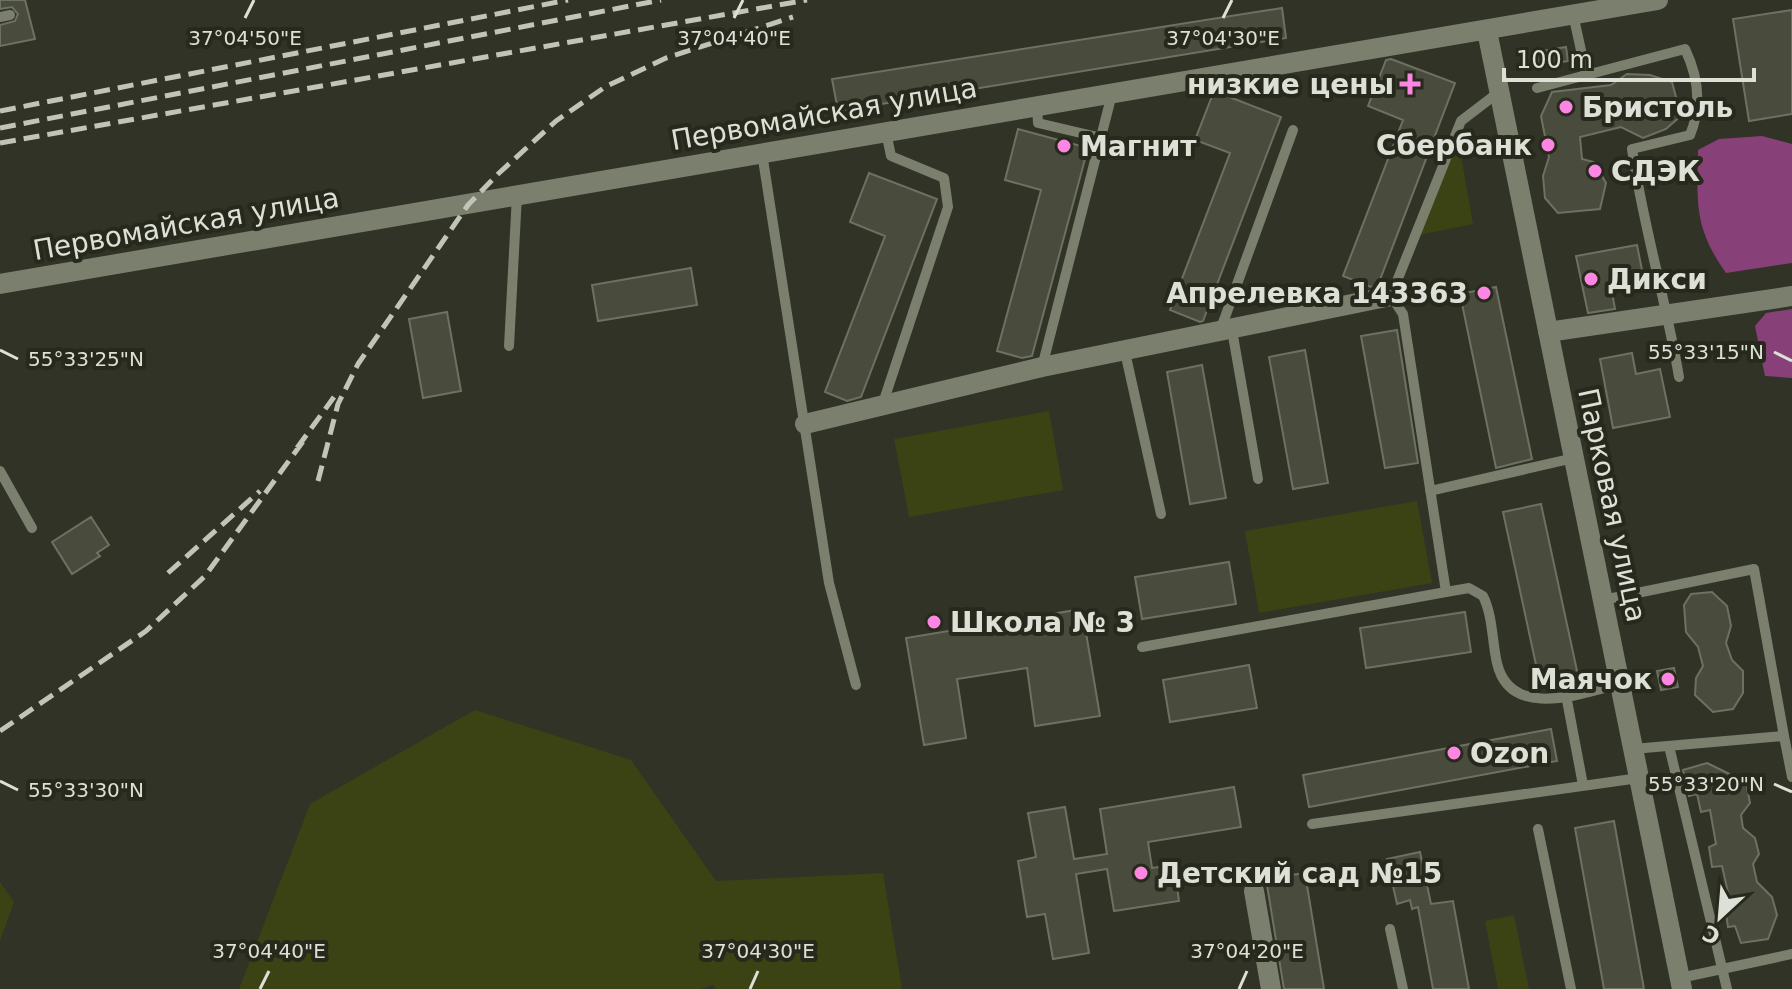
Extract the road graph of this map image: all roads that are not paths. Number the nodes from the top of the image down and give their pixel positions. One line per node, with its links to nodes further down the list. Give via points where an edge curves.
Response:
1 (1658, 0): 2 (street, Первомайская улица)
2 (1573, 14): 3 (street, Первомайская улица); 4 (lane)
3 (1487, 31): 6 (street, Парковая улица); 7 (street, Первомайская улица)
4 (1586, 73): 5 (lane); 17 (lane, via 1685,49 1697,77 1690,135 1632,149 1641,213)
5 (1537, 88)
6 (1499, 92): 15 (lane, via 1461,121); 19 (street, Парковая улица)
7 (1112, 94): 8 (street, Первомайская улица); 11 (lane)
8 (1037, 107): 10 (street, Первомайская улица); 11 (lane, via 1038,123)
9 (1293, 130): 18 (lane)
10 (886, 132): 12 (street, Первомайская улица); 24 (lane, via 891,156 944,178 948,207)
11 (1102, 138): 22 (lane)
12 (762, 153): 13 (street, Первомайская улица); 25 (lane)
13 (517, 195): 14 (street, Первомайская улица); 20 (lane)
14 (0, 284)
15 (1391, 296): 18 (street); 29 (lane, via 1403,314)
16 (1792, 296): 17 (street)
17 (1668, 316): 19 (street); 23 (lane)
18 (1226, 331): 21 (street); 28 (lane)
19 (1548, 332): 26 (street, Парковая улица)
20 (509, 346)
21 (1125, 352): 22 (street); 30 (lane)
22 (1042, 367): 24 (street)
23 (1679, 377)
24 (883, 403): 25 (street)
25 (805, 424): 36 (lane, via 829,583)
26 (1574, 458): 29 (lane); 33 (street, Парковая улица)
27 (0, 471): 31 (lane)
28 (1258, 479)
29 (1430, 491): 32 (lane)
30 (1161, 514)
31 (32, 528)
32 (1446, 592): 34 (lane); 37 (lane, via 1469,588 1483,596 1498,665 1514,691 1536,700)
33 (1603, 600): 35 (street, Парковая улица); 38 (lane, via 1754,569)
34 (1142, 647)
35 (1620, 684): 37 (lane); 40 (street, Парковая улица)
36 (856, 685)
37 (1566, 695): 43 (lane)
38 (1784, 736): 39 (lane); 41 (lane)
39 (1669, 746): 40 (lane); 49 (lane)
40 (1633, 749): 42 (street, Парковая улица)
41 (1792, 777)
42 (1639, 778): 43 (lane); 50 (street, Парковая улица)
43 (1583, 785): 44 (lane)
44 (1312, 824)
45 (1538, 829): 53 (lane)
46 (1254, 891): 51 (street)
47 (1390, 929): 52 (lane)
48 (1792, 954): 49 (lane)
49 (1722, 967): 50 (lane); 54 (lane)
50 (1681, 984)
51 (1271, 989)
52 (1403, 989)
53 (1571, 989)
54 (1727, 989)

